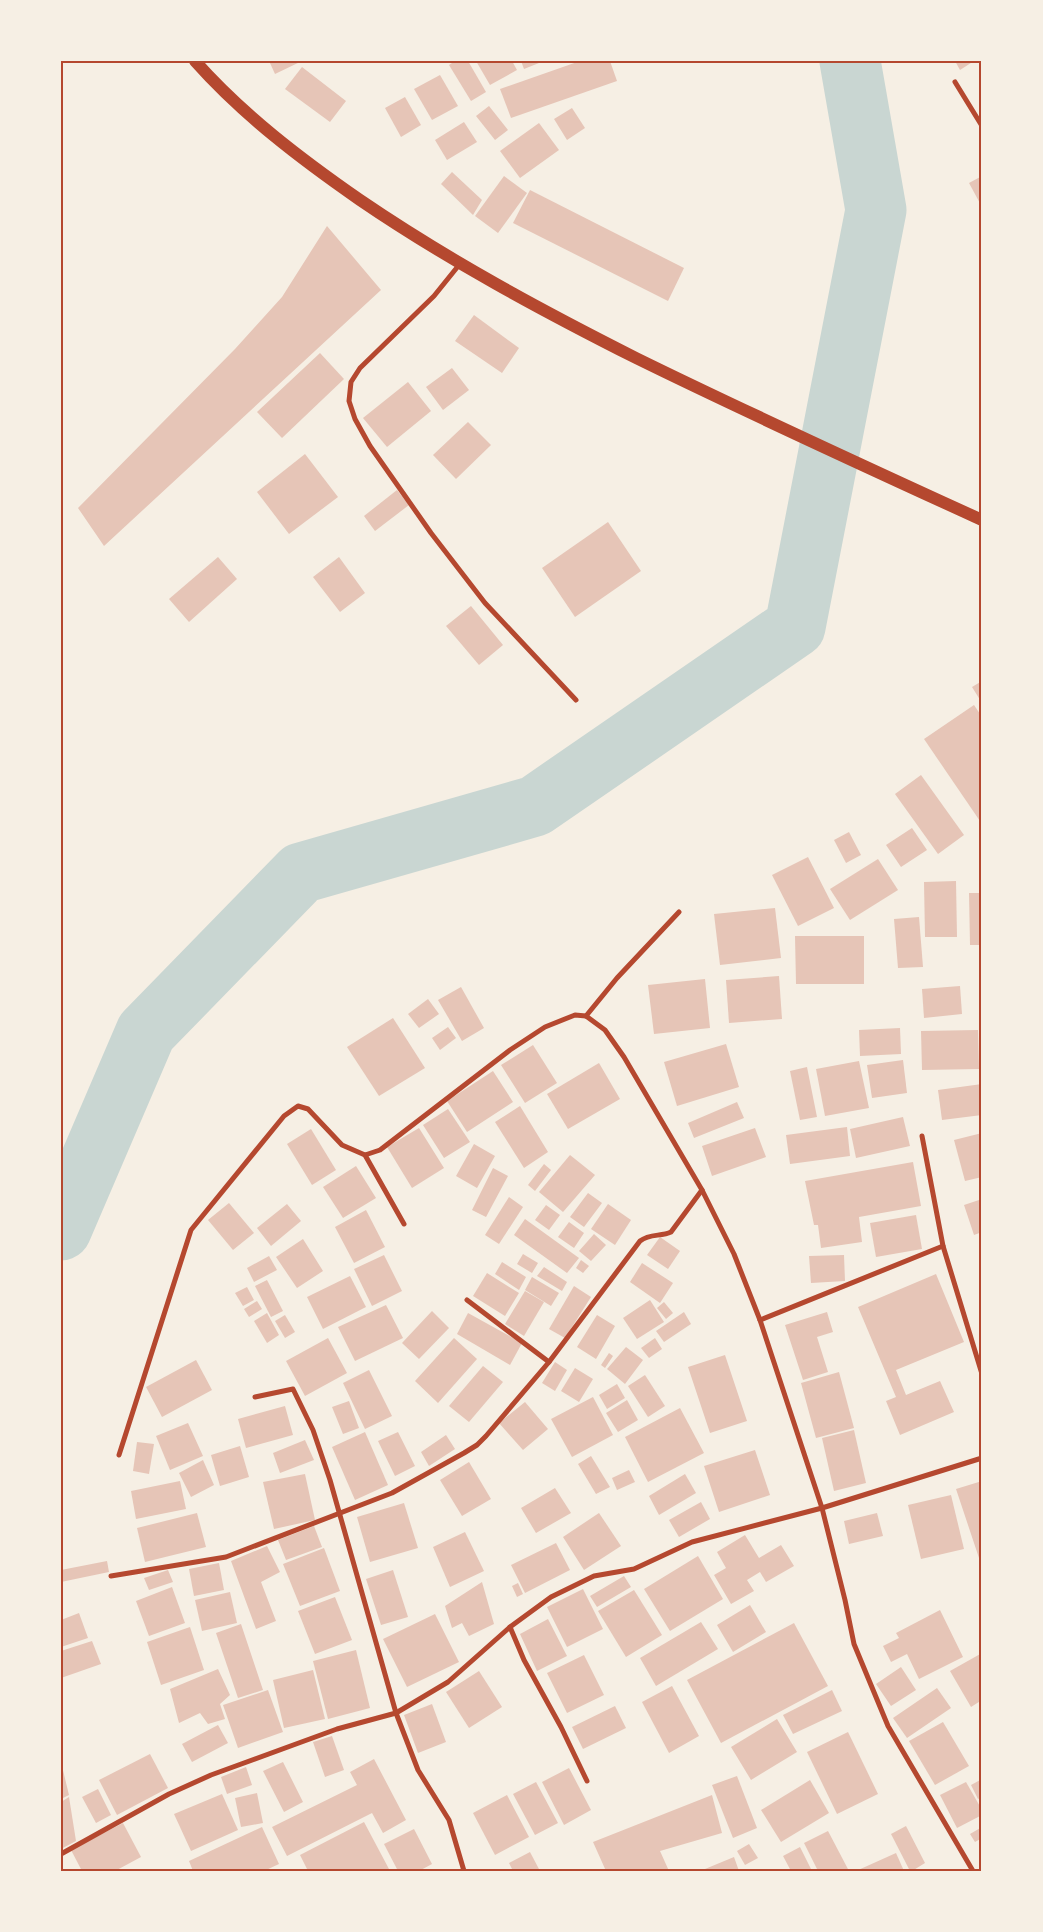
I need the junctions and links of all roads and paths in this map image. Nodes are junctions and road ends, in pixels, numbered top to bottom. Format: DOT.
graph roads {
  1 [pos="195,61"];
  2 [pos="956,82"];
  3 [pos="982,126"];
  4 [pos="460,265"];
  5 [pos="982,520"];
  6 [pos="576,700"];
  7 [pos="679,912"];
  8 [pos="586,1016"];
  9 [pos="922,1136"];
  10 [pos="365,1155"];
  11 [pos="702,1190"];
  12 [pos="404,1224"];
  13 [pos="943,1246"];
  14 [pos="467,1300"];
  15 [pos="760,1320"];
  16 [pos="549,1362"];
  17 [pos="982,1374"];
  18 [pos="255,1397"];
  19 [pos="119,1455"];
  20 [pos="982,1458"];
  21 [pos="822,1508"];
  22 [pos="341,1514"];
  23 [pos="111,1576"];
  24 [pos="510,1627"];
  25 [pos="396,1713"];
  26 [pos="587,1782"];
  27 [pos="61,1854"];
  28 [pos="464,1871"];
  29 [pos="974,1871"];
  1 -- 4 [label="main road"];
  2 -- 3 [label="street"];
  4 -- 5 [label="main road"];
  4 -- 6 [label="street"];
  7 -- 8 [label="street"];
  8 -- 10 [label="street"];
  8 -- 11 [label="street"];
  9 -- 13 [label="street"];
  10 -- 12 [label="street"];
  10 -- 19 [label="street"];
  11 -- 15 [label="street"];
  11 -- 16 [label="street"];
  13 -- 15 [label="street"];
  13 -- 17 [label="street"];
  14 -- 16 [label="street"];
  15 -- 21 [label="street"];
  16 -- 22 [label="street"];
  18 -- 22 [label="street"];
  20 -- 21 [label="street"];
  21 -- 24 [label="street"];
  21 -- 29 [label="street"];
  22 -- 23 [label="street"];
  22 -- 25 [label="street"];
  24 -- 25 [label="street"];
  24 -- 26 [label="street"];
  25 -- 27 [label="street"];
  25 -- 28 [label="street"];
}
